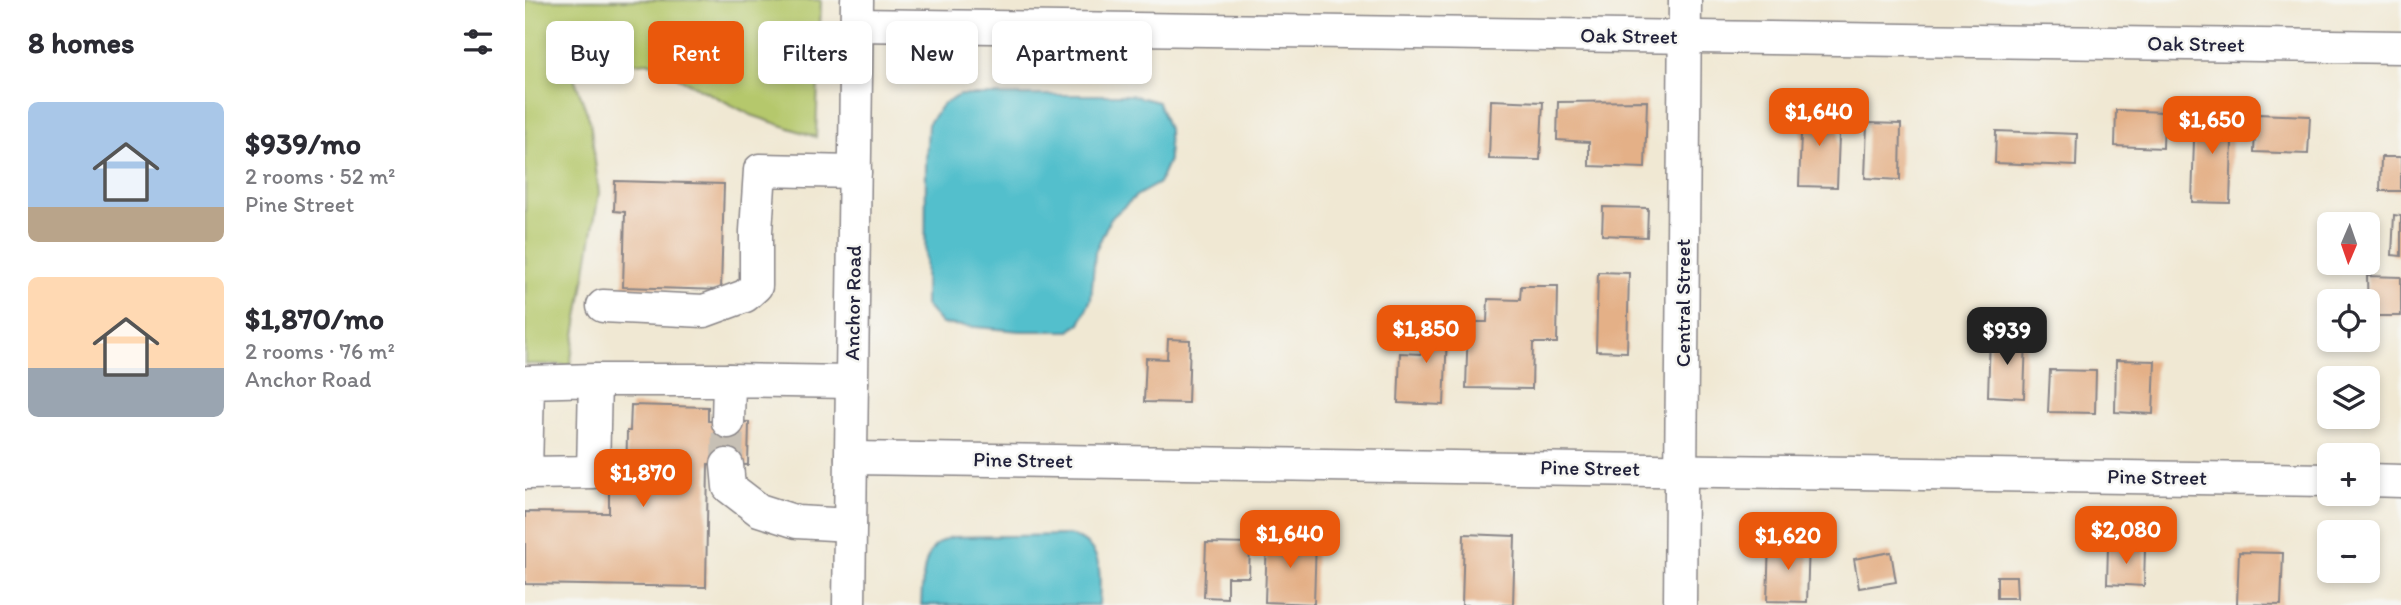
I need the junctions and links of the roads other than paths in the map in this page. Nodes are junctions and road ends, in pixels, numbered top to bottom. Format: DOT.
graph roads {
  1 [pos="1685,0"];
  2 [pos="857,12"];
  3 [pos="1685,36"];
  4 [pos="2401,47"];
  5 [pos="855,172"];
  6 [pos="603,306"];
  7 [pos="595,380"];
  8 [pos="729,380"];
  9 [pos="852,382"];
  10 [pos="728,422"];
  11 [pos="852,458"];
  12 [pos="727,465"];
  13 [pos="1682,469"];
  14 [pos="2317,480"];
  15 [pos="2380,480"];
  16 [pos="2401,481"];
  17 [pos="850,525"];
  18 [pos="849,605"];
  19 [pos="1680,605"];
  1 -- 3 [label="street, Central Street"];
  2 -- 3 [label="street, Oak Street"];
  2 -- 5 [label="street, Anchor Road"];
  3 -- 4 [label="street, Oak Street"];
  3 -- 13 [label="street, Central Street"];
  5 -- 6 [label="street"];
  5 -- 9 [label="street, Anchor Road"];
  7 -- 8 [label="street"];
  8 -- 9 [label="street"];
  8 -- 10 [label="street"];
  9 -- 11 [label="street, Anchor Road"];
  11 -- 13 [label="street, Pine Street"];
  11 -- 17 [label="street, Anchor Road"];
  12 -- 17 [label="street"];
  13 -- 14 [label="street, Pine Street"];
  13 -- 19 [label="street, Central Street"];
  15 -- 16 [label="street"];
  17 -- 18 [label="street, Anchor Road"];
}
